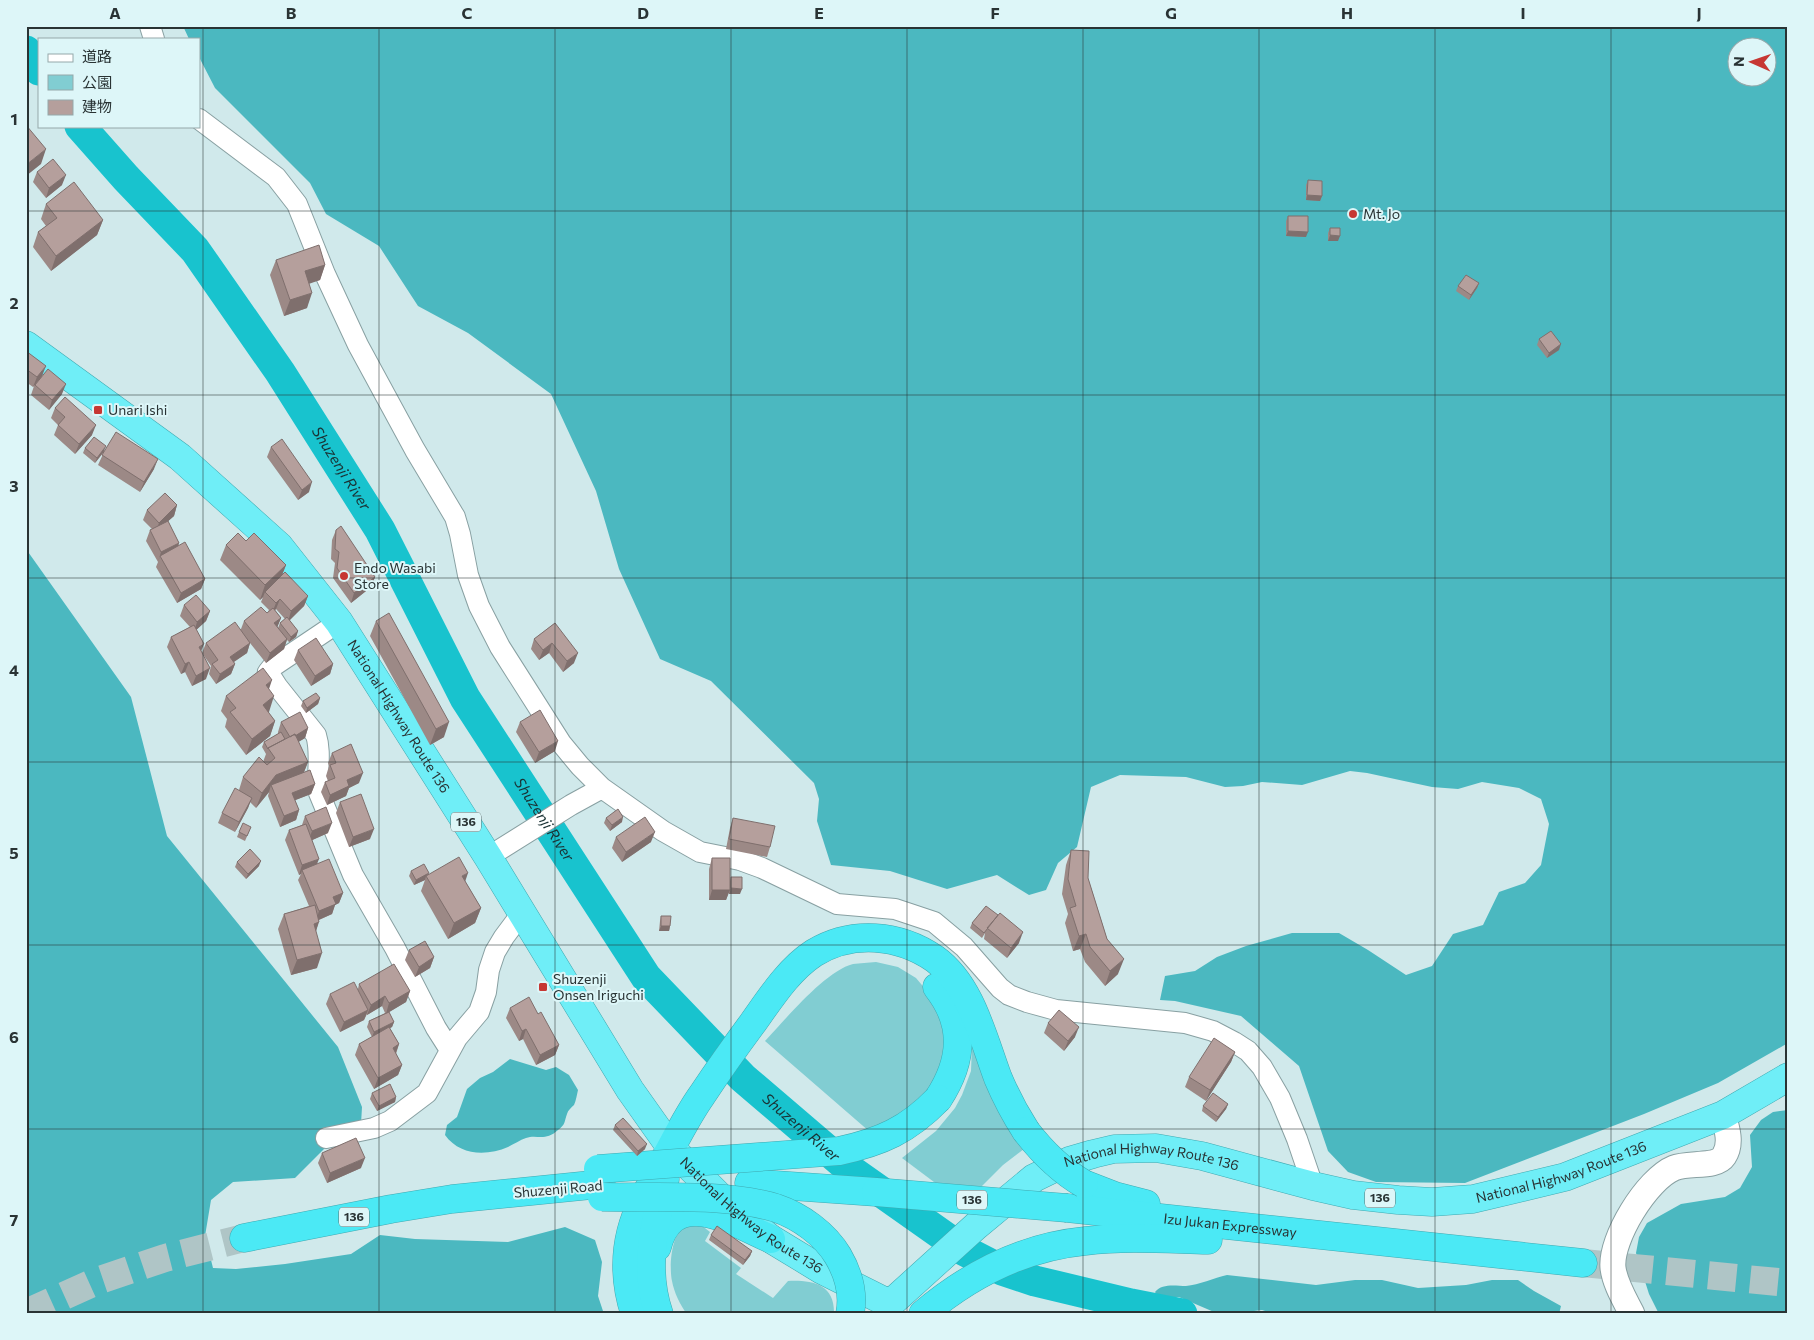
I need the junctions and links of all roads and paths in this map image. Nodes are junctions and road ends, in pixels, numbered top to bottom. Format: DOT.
graph roads {
  1 [pos="150,26"];
  2 [pos="154,38"];
  3 [pos="200,120"];
  4 [pos="26,345"];
  5 [pos="339,622"];
  6 [pos="602,788"];
  7 [pos="496,853"];
  8 [pos="522,913"];
  9 [pos="748,1038"];
  10 [pos="450,1050"];
  11 [pos="1788,1077"];
  12 [pos="1723,1115"];
  13 [pos="326,1138"];
  14 [pos="671,1148"];
  15 [pos="600,1183"];
  16 [pos="1313,1186"];
  17 [pos="876,1192"];
  18 [pos="317,1225"];
  19 [pos="244,1238"];
  20 [pos="1347,1238"];
  21 [pos="771,1239"];
  22 [pos="1384,1243"];
  23 [pos="1583,1264"];
  24 [pos="650,1278"];
  25 [pos="635,1314"];
  26 [pos="659,1314"];
  27 [pos="850,1314"];
  28 [pos="923,1314"];
  29 [pos="1632,1314"];
  1 -- 2 [label="street"];
  3 -- 6 [label="street"];
  4 -- 5 [label="highway, National Highway Route 136 / 136"];
  5 -- 7 [label="highway, National Highway Route 136 / 136"];
  5 -- 10 [label="street"];
  6 -- 7 [label="street"];
  6 -- 16 [label="street"];
  7 -- 8 [label="highway, National Highway Route 136 / 136"];
  8 -- 10 [label="street"];
  8 -- 14 [label="highway, National Highway Route 136 / 136"];
  9 -- 14 [label="highway"];
  9 -- 15 [label="highway, bridge"];
  9 -- 20 [label="highway, bridge"];
  10 -- 13 [label="street"];
  11 -- 12 [label="highway, National Highway Route 136 / 136"];
  12 -- 16 [label="highway, National Highway Route 136 / 136"];
  12 -- 29 [label="street"];
  14 -- 21 [label="highway, National Highway Route 136 / 136"];
  14 -- 24 [label="highway"];
  14 -- 25 [label="highway"];
  15 -- 17 [label="highway, Shuzenji Road / 136"];
  15 -- 18 [label="highway, Shuzenji Road / 136"];
  15 -- 18 [label="highway"];
  15 -- 27 [label="highway, bridge"];
  16 -- 21 [label="highway, National Highway Route 136 / 136"];
  17 -- 20 [label="highway, Izu Jukan Expressway / 136, bridge"];
  18 -- 19 [label="highway, Shuzenji Road / 136"];
  20 -- 22 [label="highway, Izu Jukan Expressway / 136"];
  21 -- 24 [label="highway"];
  22 -- 23 [label="highway, Izu Jukan Expressway / 136"];
  22 -- 28 [label="highway"];
  24 -- 26 [label="highway"];
}
